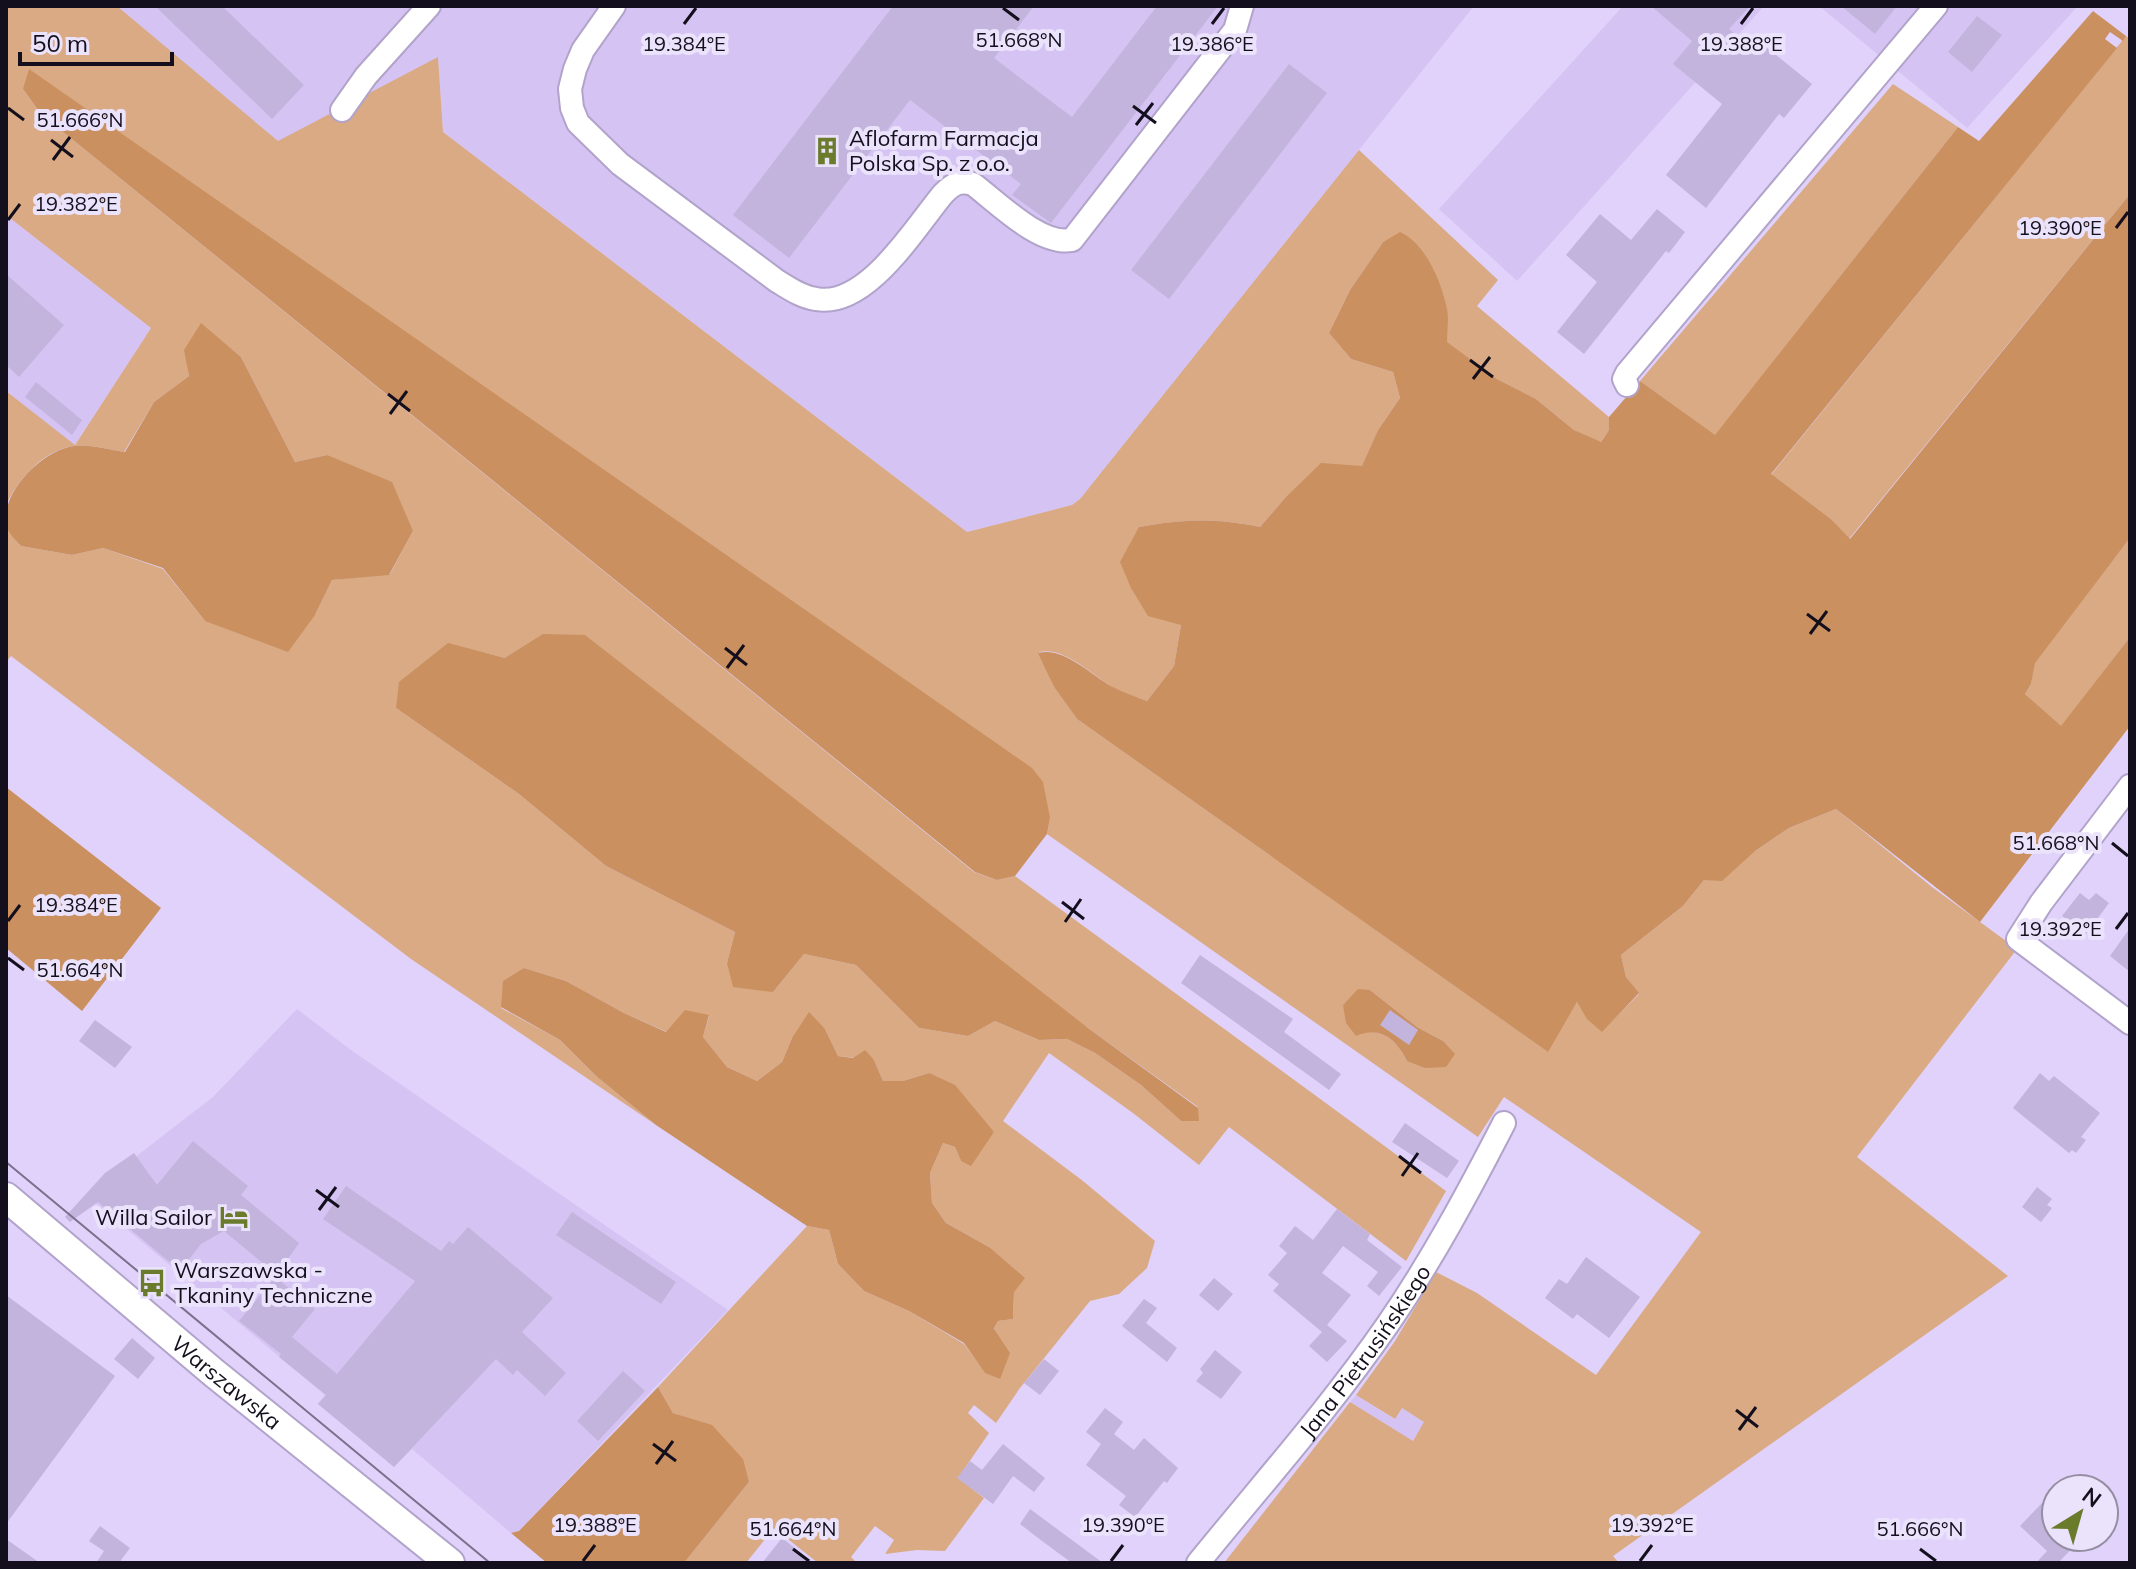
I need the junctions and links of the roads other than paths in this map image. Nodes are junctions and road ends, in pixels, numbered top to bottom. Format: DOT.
graph roads {
  1 [pos="429,6"];
  2 [pos="614,6"];
  3 [pos="1242,6"];
  4 [pos="1936,6"];
  5 [pos="342,110"];
  6 [pos="1627,385"];
  7 [pos="2130,786"];
  8 [pos="2130,1023"];
  9 [pos="1504,1123"];
  10 [pos="6,1197"];
  11 [pos="450,1563"];
  12 [pos="1198,1563"];
  1 -- 5 [label="street"];
  2 -- 3 [label="street"];
  4 -- 6 [label="street"];
  7 -- 8 [label="street"];
  9 -- 12 [label="street, Jana Pietrusińskiego"];
  10 -- 11 [label="main road, Warszawska"];
}
